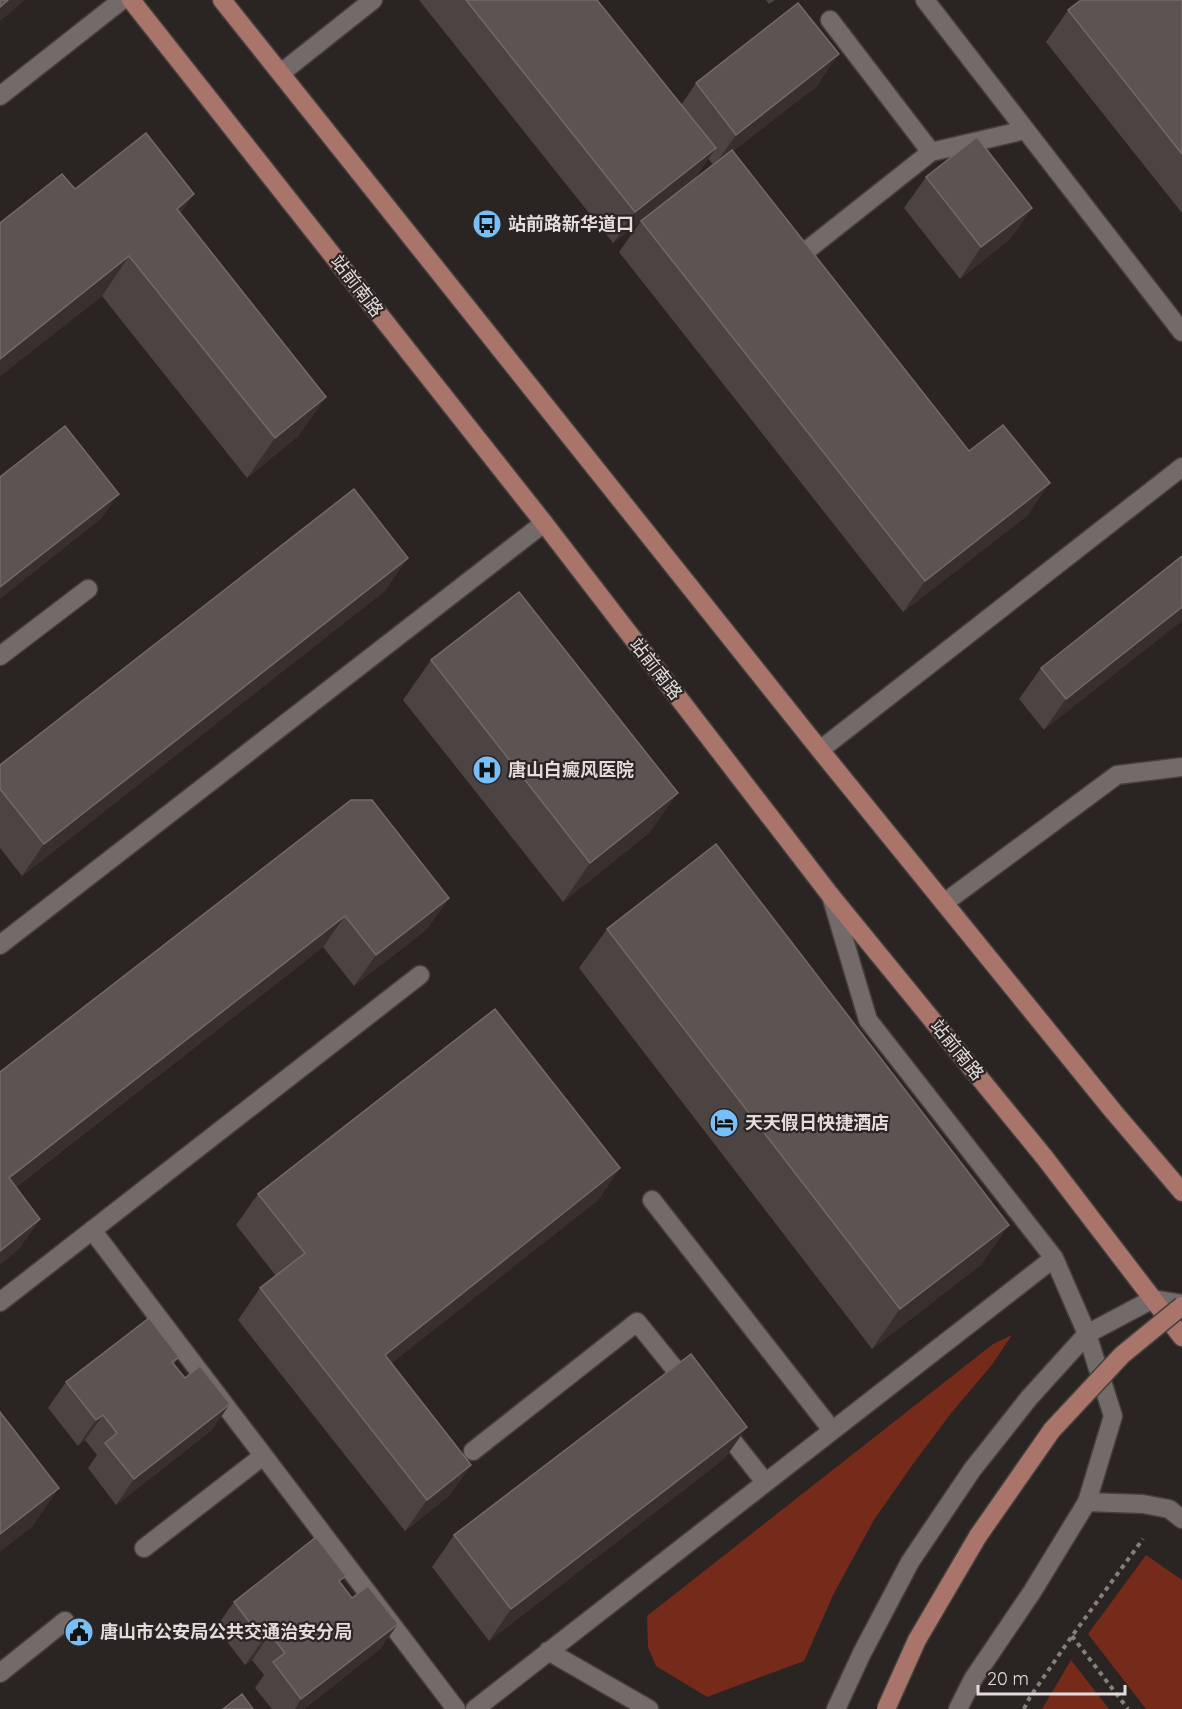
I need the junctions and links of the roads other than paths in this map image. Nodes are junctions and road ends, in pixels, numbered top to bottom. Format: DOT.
graph roads {
  1 [pos="122,0"];
  2 [pos="131,0"];
  3 [pos="222,0"];
  4 [pos="373,0"];
  5 [pos="925,0"];
  6 [pos="830,20"];
  7 [pos="281,73"];
  8 [pos="0,96"];
  9 [pos="1025,130"];
  10 [pos="931,152"];
  11 [pos="811,247"];
  12 [pos="1182,332"];
  13 [pos="1182,467"];
  14 [pos="544,523"];
  15 [pos="88,589"];
  16 [pos="0,656"];
  17 [pos="820,750"];
  18 [pos="1182,767"];
  19 [pos="831,896"];
  20 [pos="944,903"];
  21 [pos="0,945"];
  22 [pos="420,975"];
  23 [pos="1182,1192"];
  24 [pos="652,1200"];
  25 [pos="92,1230"];
  26 [pos="1054,1258"];
  27 [pos="1153,1299"];
  28 [pos="0,1302"];
  29 [pos="1182,1305"];
  30 [pos="1087,1334"];
  31 [pos="1182,1337"];
  32 [pos="694,1393"];
  33 [pos="708,1411"];
  34 [pos="832,1430"];
  35 [pos="473,1451"];
  36 [pos="263,1456"];
  37 [pos="765,1482"];
  38 [pos="1087,1502"];
  39 [pos="1182,1519"];
  40 [pos="144,1548"];
  41 [pos="65,1621"];
  42 [pos="548,1651"];
  43 [pos="0,1673"];
  44 [pos="456,1709"];
  45 [pos="475,1709"];
  46 [pos="650,1709"];
  47 [pos="836,1709"];
  48 [pos="886,1709"];
  49 [pos="958,1709"];
  1 -- 8 [label="street"];
  2 -- 14 [label="main road, 站前南路"];
  3 -- 7 [label="main road"];
  4 -- 7 [label="street"];
  5 -- 9 [label="street"];
  6 -- 10 [label="street"];
  7 -- 17 [label="main road"];
  9 -- 10 [label="street"];
  9 -- 12 [label="street"];
  10 -- 11 [label="street"];
  13 -- 17 [label="street"];
  14 -- 19 [label="main road, 站前南路"];
  14 -- 21 [label="street"];
  15 -- 16 [label="street"];
  17 -- 20 [label="main road"];
  18 -- 20 [label="street"];
  19 -- 26 [label="street"];
  19 -- 27 [label="main road, 站前南路"];
  20 -- 23 [label="main road"];
  22 -- 25 [label="street"];
  24 -- 34 [label="street"];
  25 -- 28 [label="street"];
  25 -- 36 [label="street"];
  26 -- 30 [label="street"];
  26 -- 34 [label="street"];
  27 -- 29 [label="street"];
  27 -- 30 [label="street"];
  27 -- 31 [label="main road, 站前南路"];
  29 -- 48 [label="main road, bridge"];
  30 -- 38 [label="street"];
  30 -- 47 [label="street"];
  32 -- 35 [label="street"];
  33 -- 37 [label="street"];
  34 -- 37 [label="street"];
  36 -- 40 [label="street"];
  36 -- 44 [label="street"];
  37 -- 42 [label="street"];
  38 -- 39 [label="street"];
  38 -- 49 [label="street"];
  41 -- 43 [label="street"];
  42 -- 45 [label="street"];
  42 -- 46 [label="street"];
}
